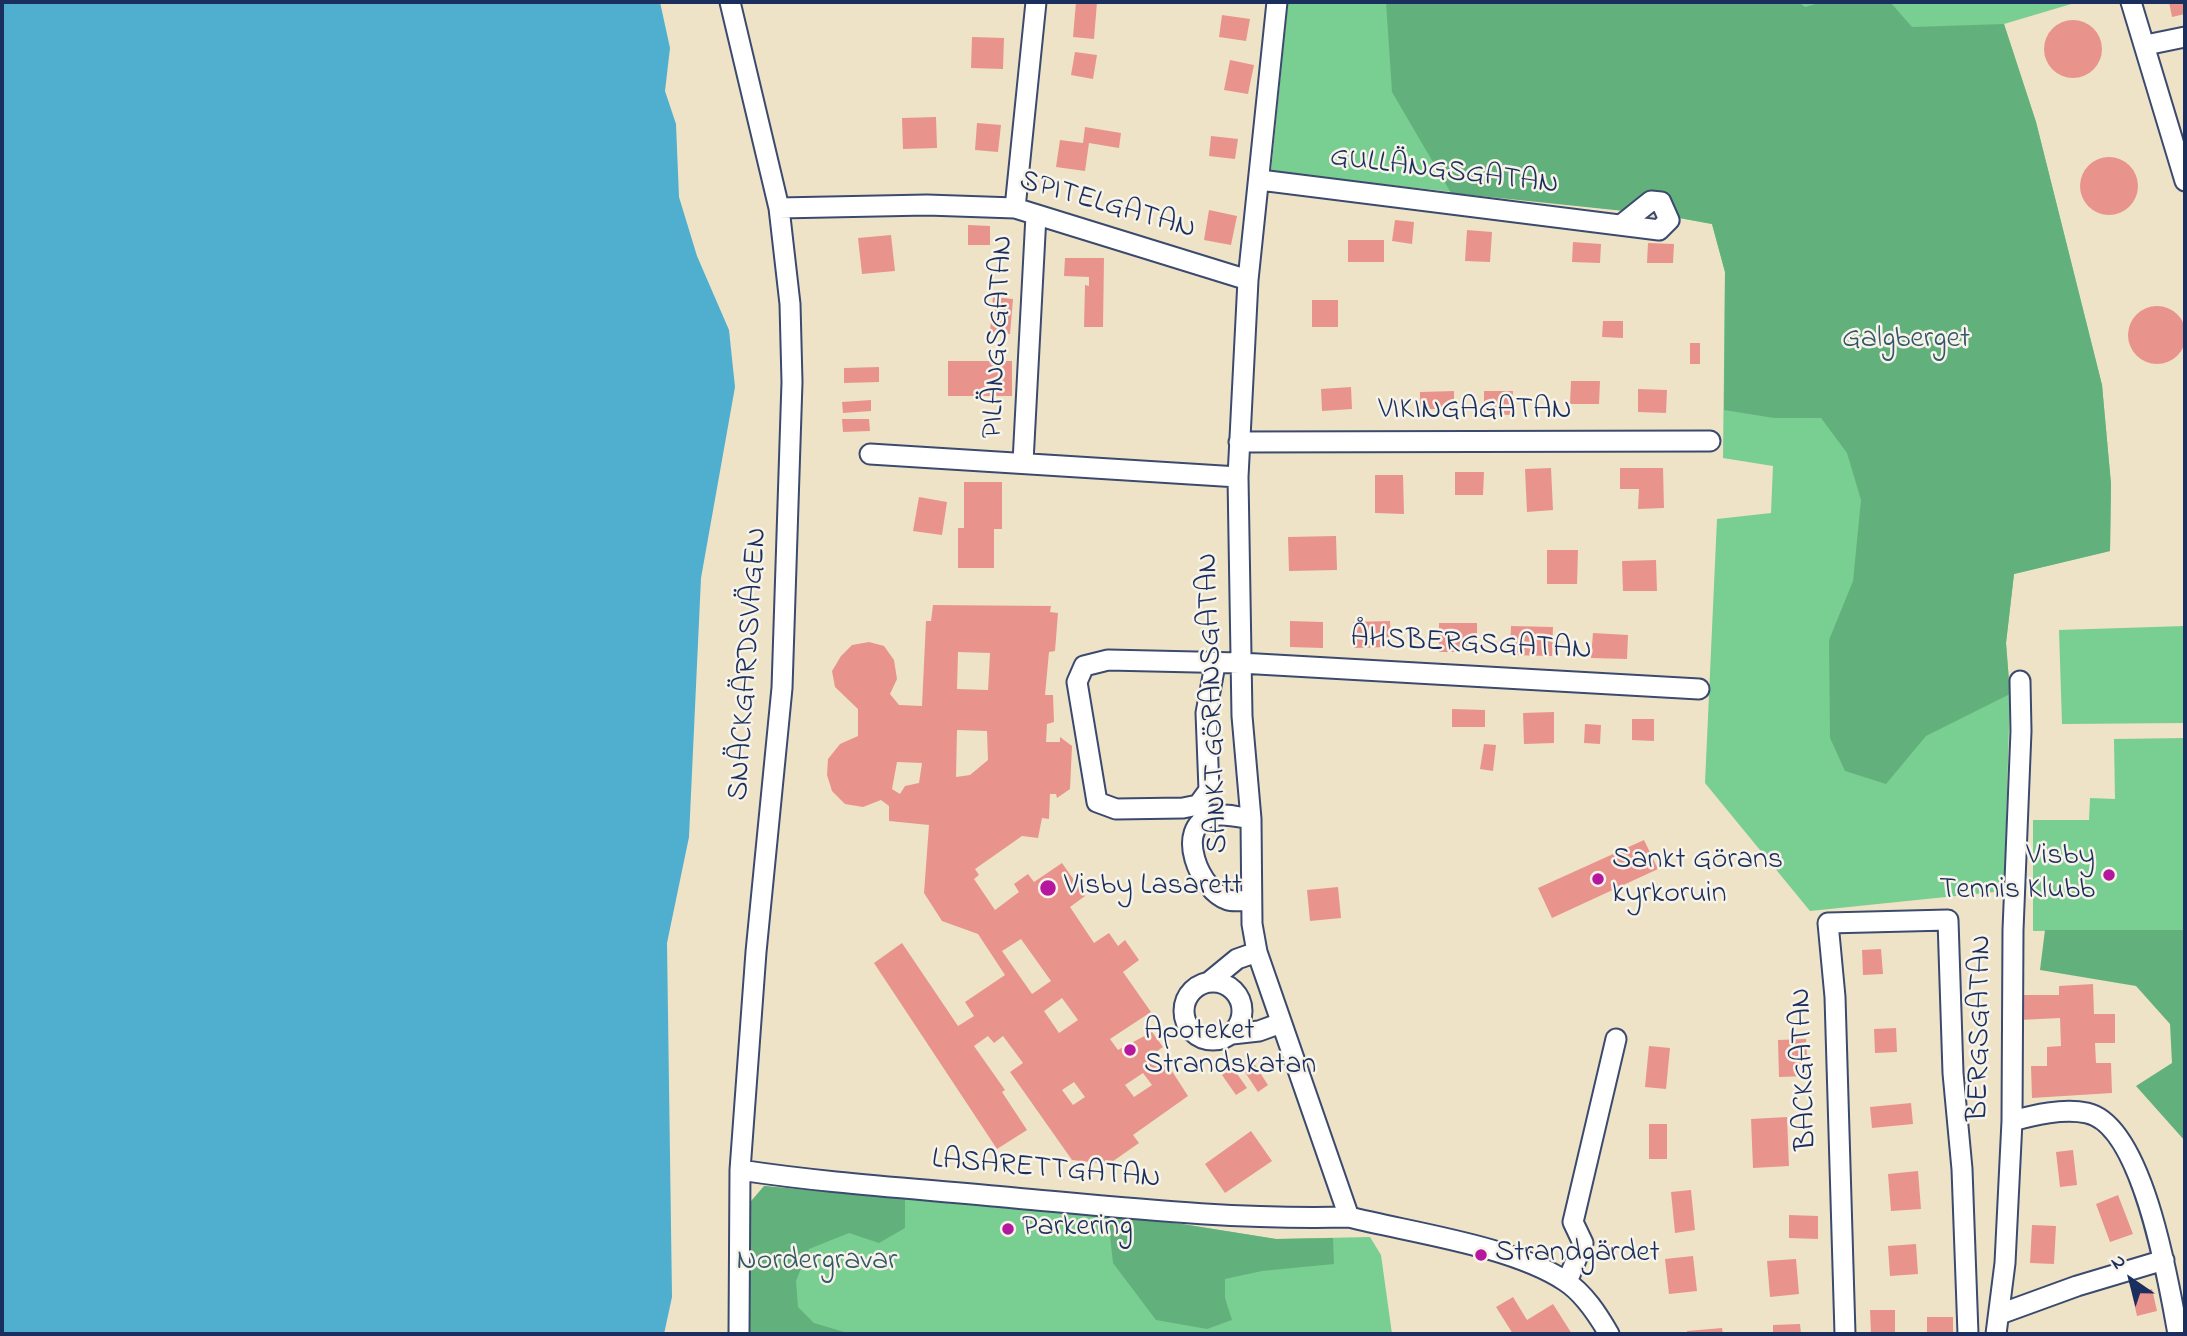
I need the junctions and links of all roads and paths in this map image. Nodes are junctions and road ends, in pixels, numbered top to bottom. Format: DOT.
graph roads {
  1 [pos="730,2"];
  2 [pos="1036,2"];
  3 [pos="1278,2"];
  4 [pos="2131,2"];
  5 [pos="2185,37"];
  6 [pos="2146,46"];
  7 [pos="1260,180"];
  8 [pos="2185,181"];
  9 [pos="779,208"];
  10 [pos="1015,208"];
  11 [pos="1036,215"];
  12 [pos="1621,225"];
  13 [pos="1248,280"];
  14 [pos="1710,441"];
  15 [pos="1239,442"];
  16 [pos="870,454"];
  17 [pos="1023,462"];
  18 [pos="1238,477"];
  19 [pos="1240,663"];
  20 [pos="1215,664"];
  21 [pos="2020,681"];
  22 [pos="1699,689"];
  23 [pos="1251,819"];
  24 [pos="1251,900"];
  25 [pos="1948,920"];
  26 [pos="1257,952"];
  27 [pos="1209,982"];
  28 [pos="1281,1023"];
  29 [pos="1231,1034"];
  30 [pos="1616,1039"];
  31 [pos="2012,1121"];
  32 [pos="740,1170"];
  33 [pos="1349,1217"];
  34 [pos="2164,1260"];
  35 [pos="1567,1282"];
  36 [pos="2000,1314"];
  37 [pos="739,1334"];
  38 [pos="1609,1334"];
  39 [pos="1845,1334"];
  40 [pos="1968,1334"];
  41 [pos="1996,1334"];
  42 [pos="2178,1334"];
  1 -- 9 [label="street, SNÄCKGÄRDSVÄGEN"];
  2 -- 10 [label="street, PILÄNGSGATAN"];
  3 -- 7 [label="street, SANKT GÖRANSGATAN"];
  4 -- 6 [label="street"];
  5 -- 6 [label="street"];
  6 -- 8 [label="street"];
  7 -- 12 [label="street, GULLÄNGSGATAN"];
  7 -- 13 [label="street, SANKT GÖRANSGATAN"];
  9 -- 10 [label="street, SPITELGATAN"];
  9 -- 32 [label="street, SNÄCKGÄRDSVÄGEN"];
  10 -- 11 [label="street, SPITELGATAN"];
  11 -- 13 [label="street, SPITELGATAN"];
  11 -- 17 [label="street, PILÄNGSGATAN"];
  13 -- 15 [label="street, SANKT GÖRANSGATAN"];
  14 -- 15 [label="street, VIKINGAGATAN"];
  15 -- 18 [label="street, SANKT GÖRANSGATAN"];
  16 -- 17 [label="street"];
  17 -- 18 [label="street"];
  18 -- 19 [label="street, SANKT GÖRANSGATAN"];
  19 -- 20 [label="street, ÅHSBERGSGATAN"];
  19 -- 22 [label="street, ÅHSBERGSGATAN"];
  19 -- 23 [label="street, SANKT GÖRANSGATAN"];
  20 -- 20 [label="street, ÅHSBERGSGATAN"];
  21 -- 31 [label="street, BERGSGATAN"];
  23 -- 24 [label="street, SANKT GÖRANSGATAN"];
  23 -- 24 [label="street"];
  24 -- 26 [label="street, SANKT GÖRANSGATAN"];
  25 -- 39 [label="street, BACKGATAN"];
  25 -- 40 [label="street, BERGSGATAN"];
  26 -- 27 [label="street"];
  26 -- 28 [label="street, SANKT GÖRANSGATAN"];
  27 -- 29 [label="street"];
  27 -- 29 [label="street"];
  28 -- 29 [label="street"];
  28 -- 33 [label="street, SANKT GÖRANSGATAN"];
  30 -- 35 [label="street"];
  31 -- 34 [label="street"];
  31 -- 36 [label="street, BERGSGATAN"];
  32 -- 33 [label="street, LASARETTGATAN"];
  32 -- 37 [label="street, SNÄCKGÄRDSVÄGEN"];
  33 -- 35 [label="street"];
  34 -- 36 [label="street"];
  34 -- 42 [label="street"];
  35 -- 38 [label="street"];
  36 -- 41 [label="street, BERGSGATAN"];
}
